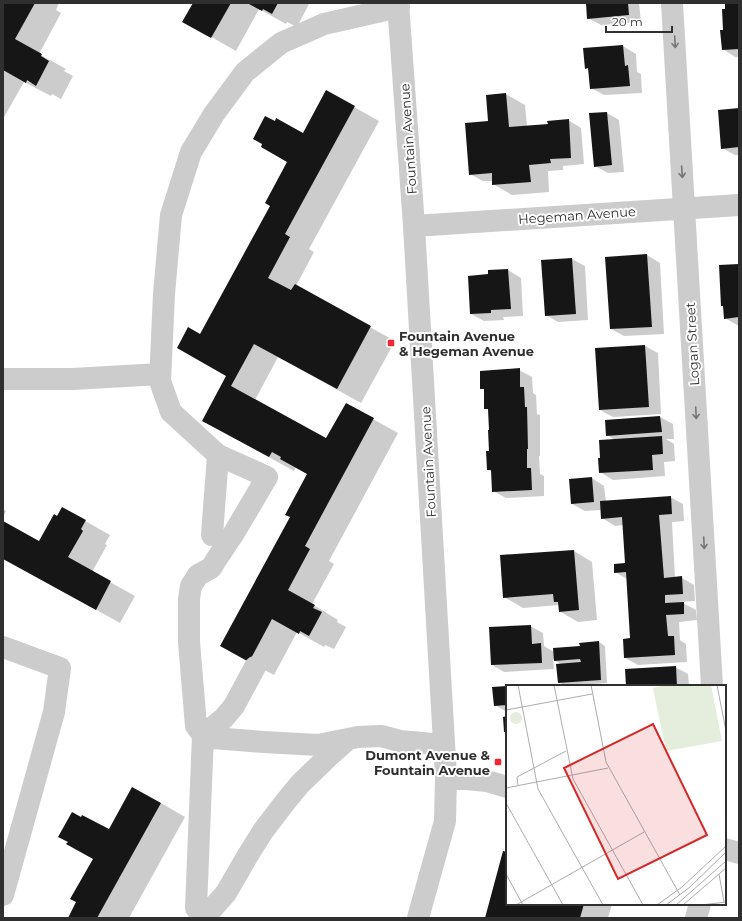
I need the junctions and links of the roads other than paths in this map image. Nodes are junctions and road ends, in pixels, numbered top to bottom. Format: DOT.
graph roads {
  1 [pos="672,3"];
  2 [pos="398,5"];
  3 [pos="739,205"];
  4 [pos="685,208"];
  5 [pos="414,226"];
  6 [pos="160,374"];
  7 [pos="3,379"];
  8 [pos="218,455"];
  9 [pos="212,535"];
  10 [pos="3,647"];
  11 [pos="255,667"];
  12 [pos="712,685"];
  13 [pos="203,735"];
  14 [pos="347,740"];
  15 [pos="444,746"];
  16 [pos="446,777"];
  17 [pos="506,787"];
  18 [pos="726,849"];
  19 [pos="739,853"];
  20 [pos="3,895"];
  21 [pos="700,905"];
  22 [pos="204,918"];
  23 [pos="418,918"];
  24 [pos="696,918"];
  1 -- 4 [label="street, Logan Street, one-way"];
  2 -- 5 [label="street, Fountain Avenue"];
  2 -- 6 [label="street"];
  3 -- 4 [label="street, Hegeman Avenue"];
  4 -- 5 [label="street, Hegeman Avenue"];
  4 -- 12 [label="street, Logan Street, one-way"];
  5 -- 15 [label="street, Fountain Avenue"];
  6 -- 7 [label="street"];
  6 -- 8 [label="street"];
  8 -- 9 [label="street"];
  8 -- 13 [label="street"];
  10 -- 20 [label="street"];
  11 -- 13 [label="street"];
  13 -- 14 [label="street"];
  13 -- 22 [label="street"];
  14 -- 15 [label="street"];
  14 -- 22 [label="street"];
  15 -- 16 [label="street, Fountain Avenue"];
  16 -- 17 [label="street"];
  16 -- 23 [label="street, Fountain Avenue"];
  18 -- 19 [label="street"];
  21 -- 24 [label="street"];
}
